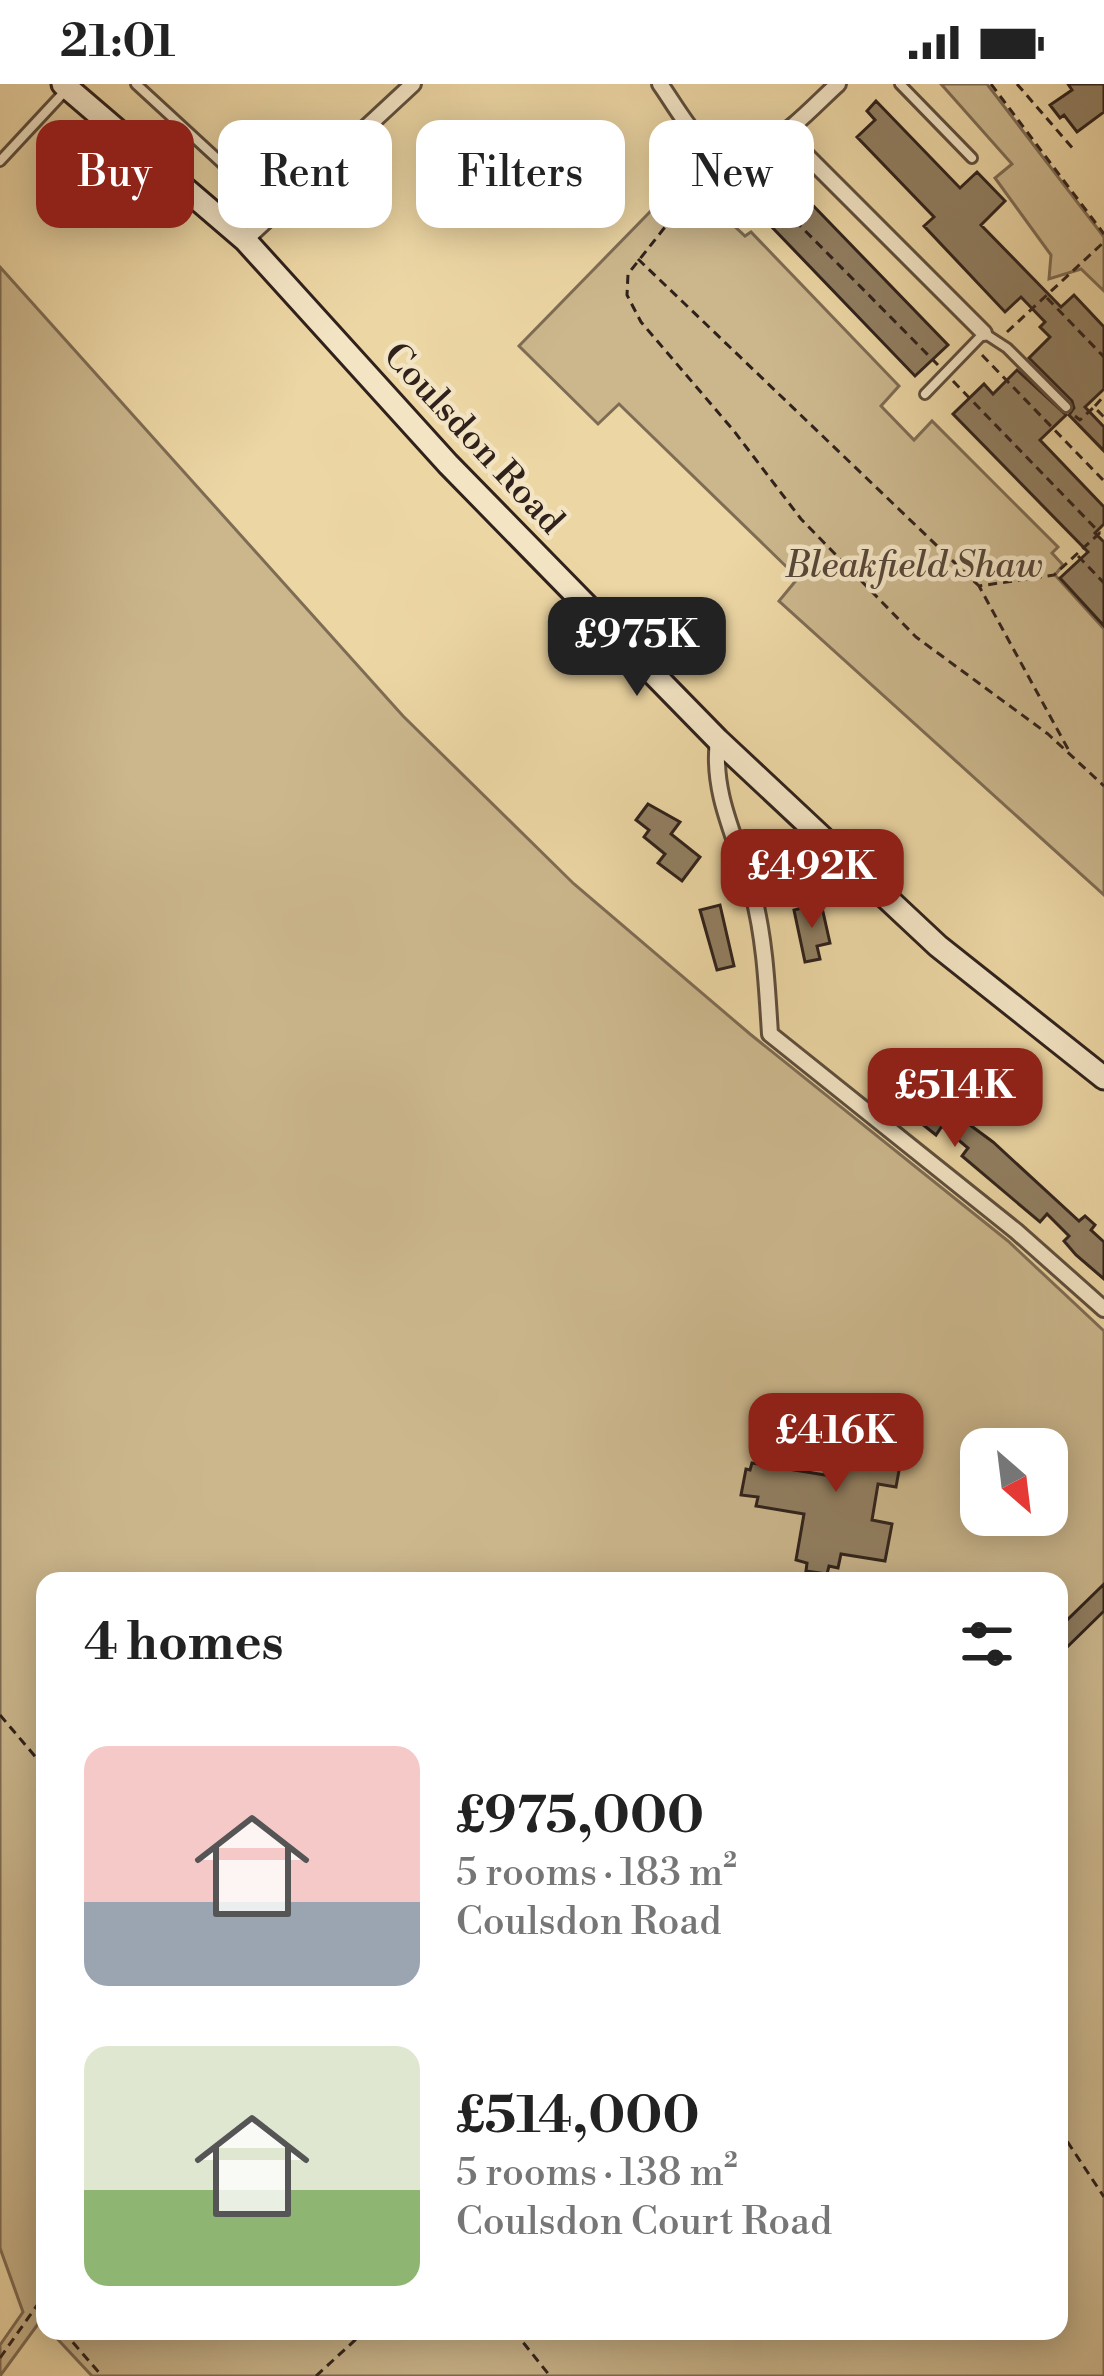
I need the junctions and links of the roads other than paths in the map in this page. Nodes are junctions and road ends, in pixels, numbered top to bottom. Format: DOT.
graph roads {
  1 [pos="136,84"];
  2 [pos="413,84"];
  3 [pos="660,84"];
  4 [pos="838,84"];
  5 [pos="900,84"];
  6 [pos="65,86"];
  7 [pos="374,120"];
  8 [pos="686,120"];
  9 [pos="798,120"];
  10 [pos="972,158"];
  11 [pos="218,160"];
  12 [pos="0,161"];
  13 [pos="814,163"];
  14 [pos="258,228"];
  15 [pos="245,240"];
  16 [pos="991,338"];
  17 [pos="925,394"];
  18 [pos="1066,406"];
  19 [pos="718,740"];
  20 [pos="1104,1078"];
  21 [pos="1104,1309"];
  1 -- 11 [label="lane"];
  2 -- 7 [label="street"];
  3 -- 8 [label="street"];
  4 -- 9 [label="street"];
  5 -- 10 [label="lane"];
  6 -- 12 [label="lane"];
  6 -- 15 [label="main road, Coulsdon Road"];
  13 -- 16 [label="street"];
  14 -- 15 [label="street"];
  15 -- 19 [label="main road, Coulsdon Road"];
  16 -- 17 [label="lane"];
  16 -- 18 [label="lane"];
  19 -- 20 [label="main road, Coulsdon Road"];
  19 -- 21 [label="street"];
}
